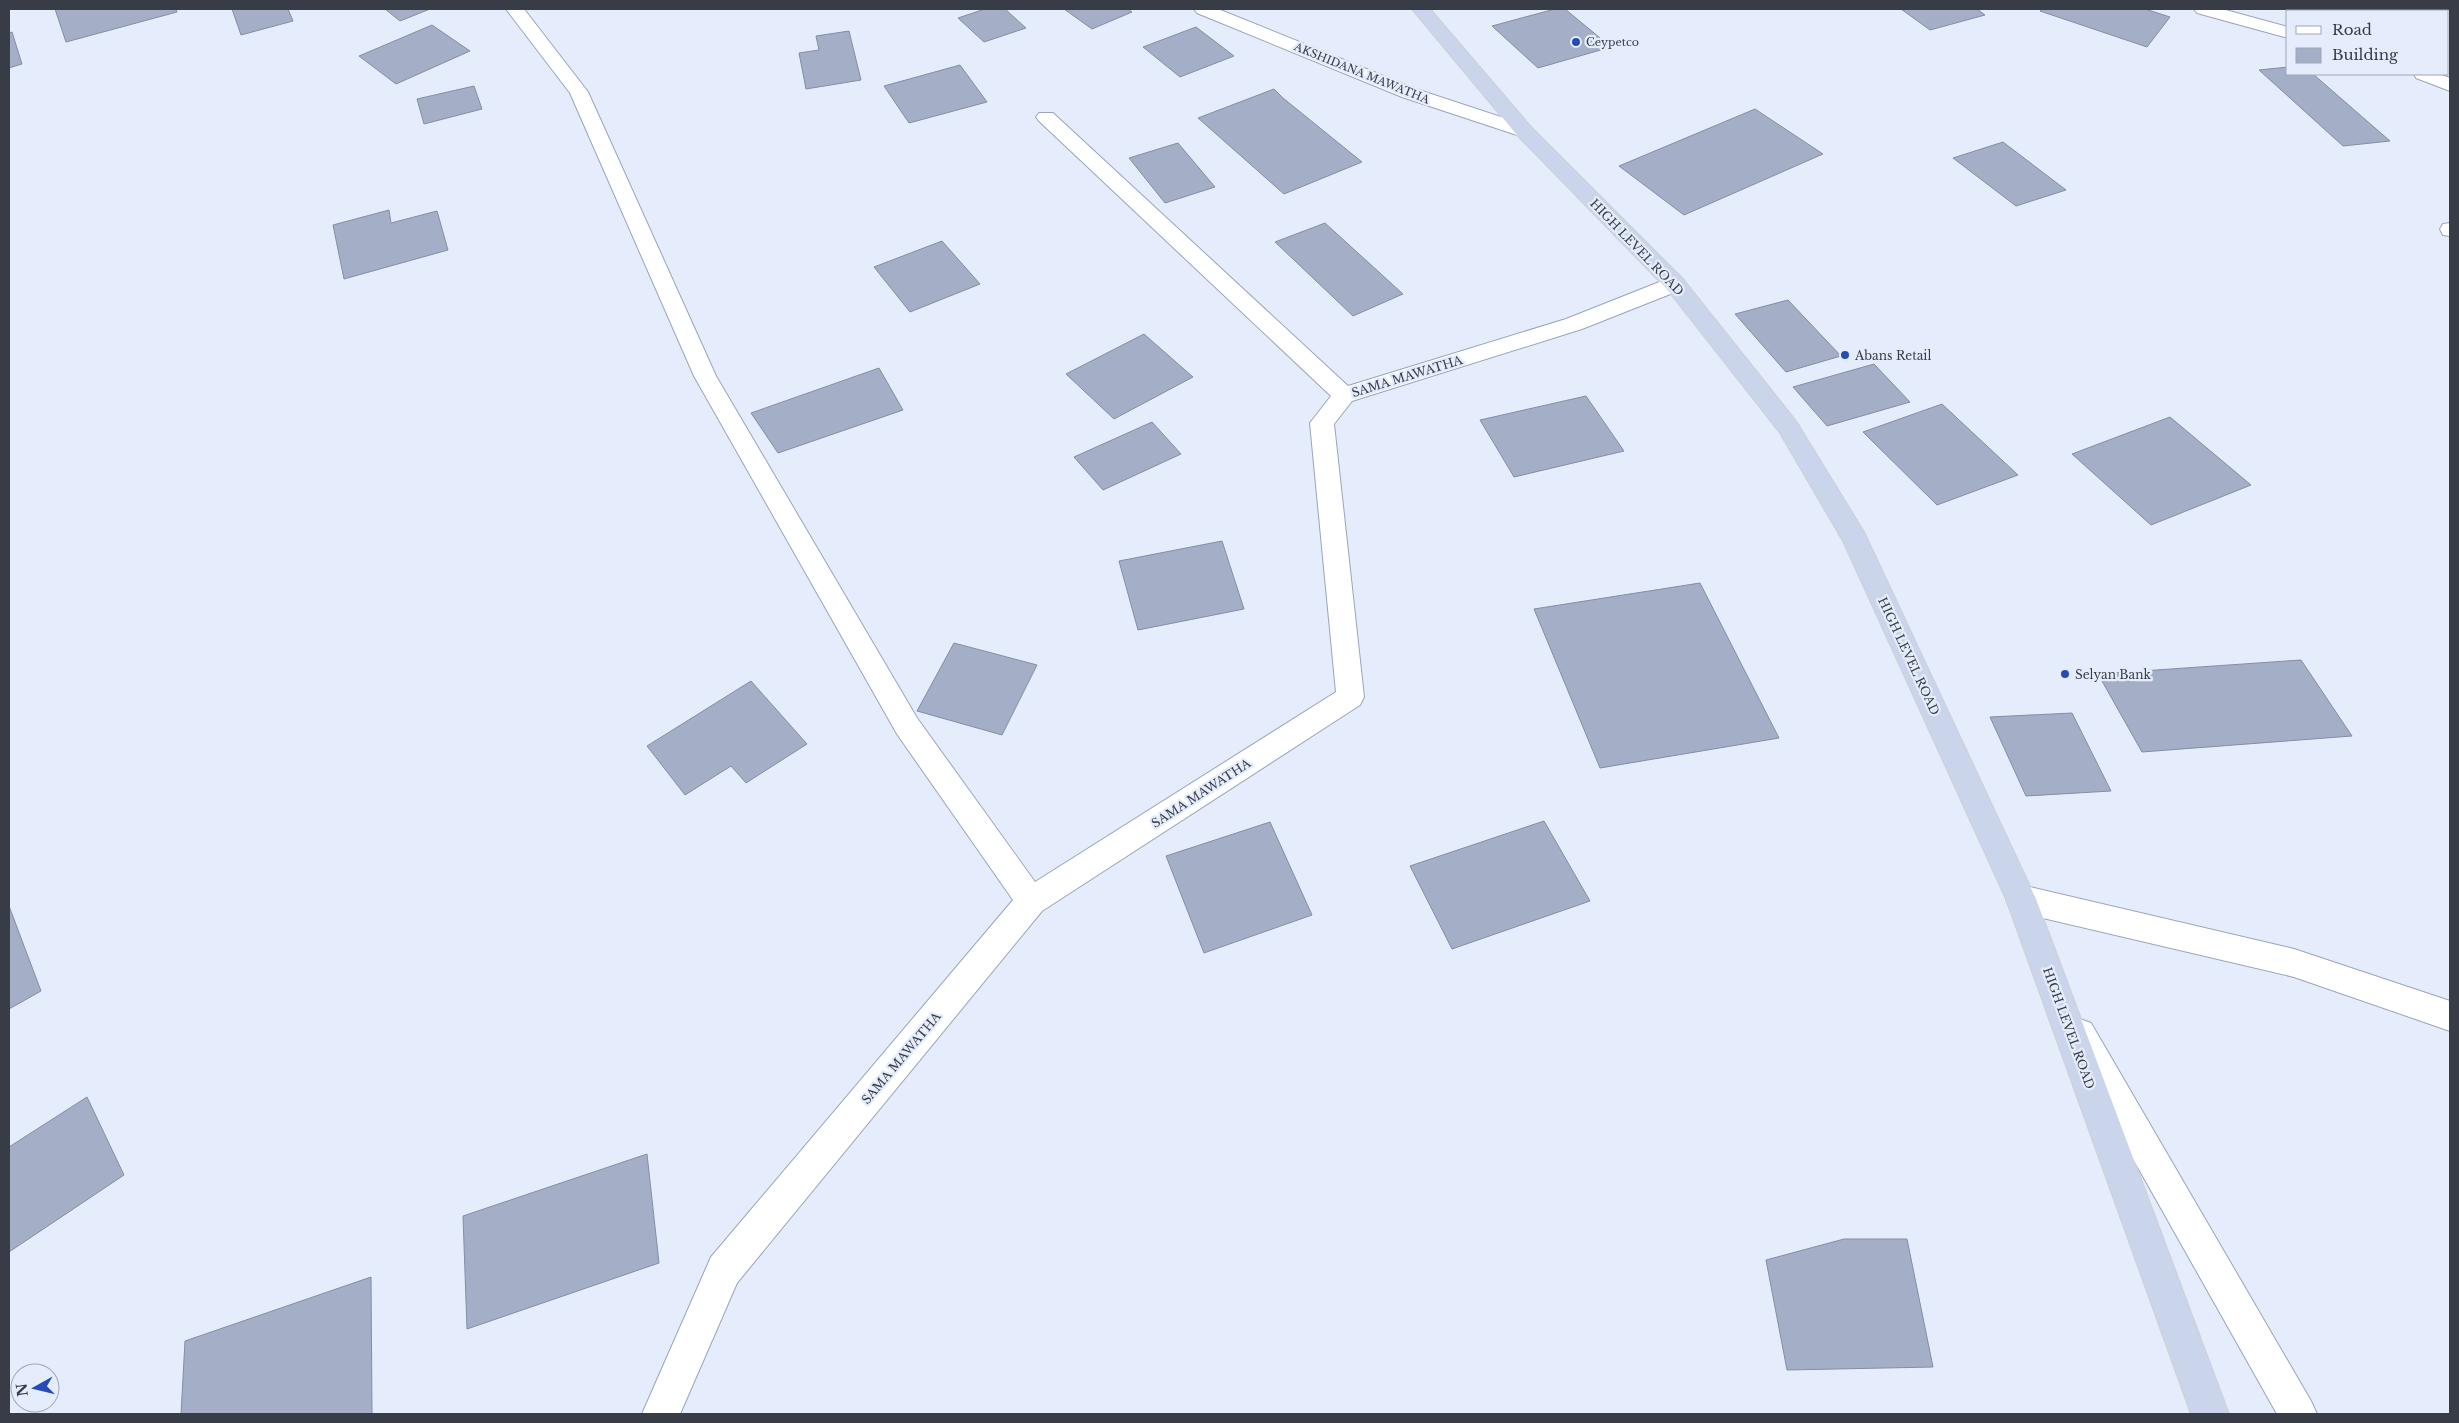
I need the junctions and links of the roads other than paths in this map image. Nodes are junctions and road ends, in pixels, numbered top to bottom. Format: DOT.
graph roads {
  1 [pos="515,9"];
  2 [pos="1203,9"];
  3 [pos="1421,9"];
  4 [pos="2203,9"];
  5 [pos="2286,32"];
  6 [pos="2425,75"];
  7 [pos="2450,86"];
  8 [pos="1046,116"];
  9 [pos="1524,131"];
  10 [pos="1675,284"];
  11 [pos="1344,395"];
  12 [pos="2021,899"];
  13 [pos="1031,901"];
  14 [pos="2058,995"];
  15 [pos="2450,1016"];
  16 [pos="661,1414"];
  17 [pos="2210,1414"];
  18 [pos="2298,1414"];
  1 -- 13 [label="street"];
  2 -- 9 [label="street, AKSHIDANA MAWATHA"];
  3 -- 9 [label="highway, HIGH LEVEL ROAD"];
  4 -- 5 [label="street"];
  6 -- 7 [label="street"];
  8 -- 11 [label="street"];
  9 -- 10 [label="highway, HIGH LEVEL ROAD"];
  10 -- 11 [label="street, SAMA MAWATHA"];
  10 -- 12 [label="highway, HIGH LEVEL ROAD"];
  11 -- 13 [label="street, SAMA MAWATHA"];
  12 -- 14 [label="highway, HIGH LEVEL ROAD"];
  12 -- 15 [label="street"];
  13 -- 16 [label="street, SAMA MAWATHA"];
  14 -- 17 [label="highway, HIGH LEVEL ROAD"];
  14 -- 18 [label="street"];
}
